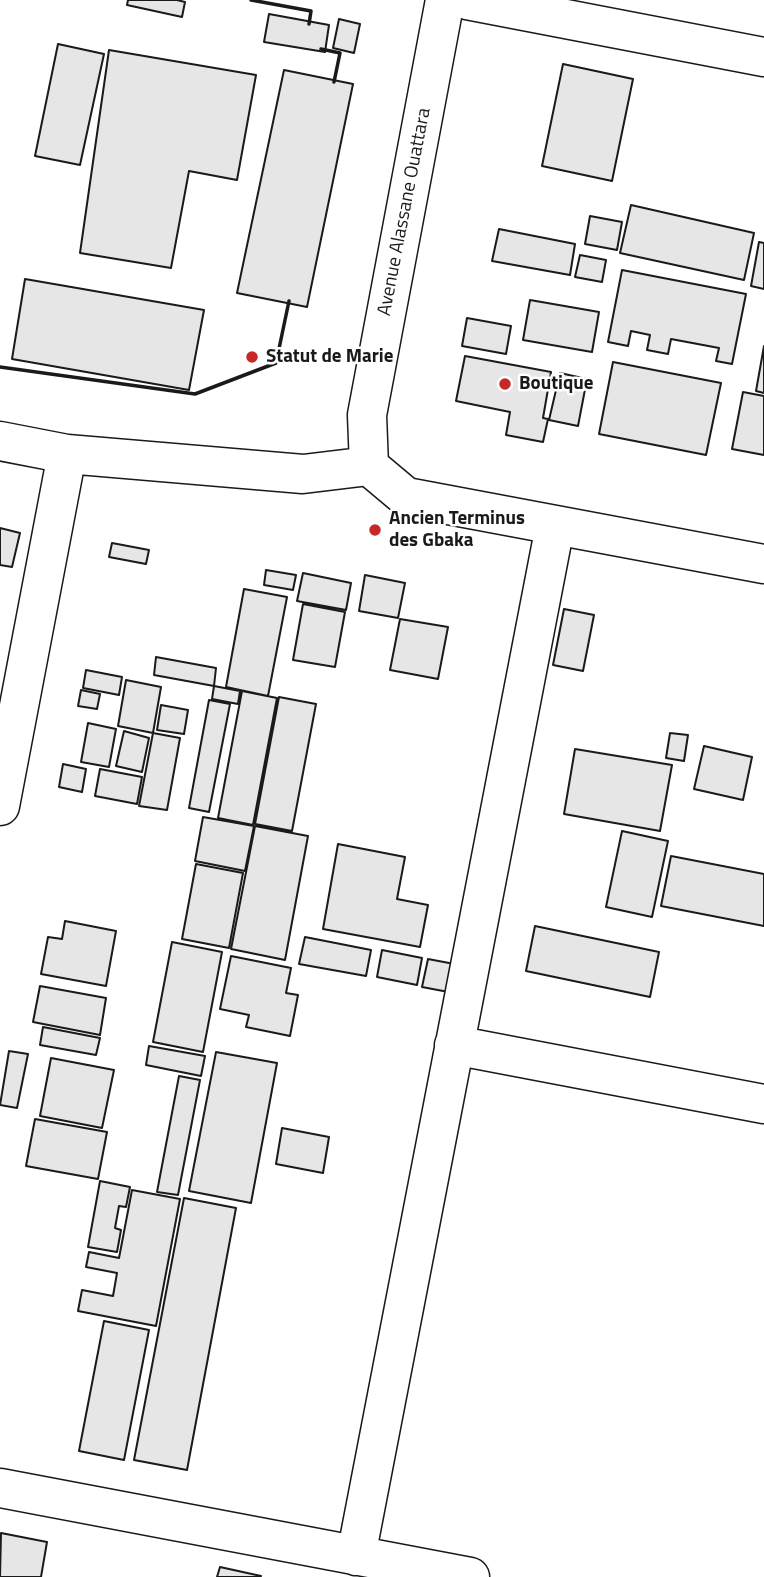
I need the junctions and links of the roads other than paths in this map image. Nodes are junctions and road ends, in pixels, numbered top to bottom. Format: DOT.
graph roads {
  1 [pos="445,0"];
  2 [pos="467,0"];
  3 [pos="764,57"];
  4 [pos="0,441"];
  5 [pos="67,454"];
  6 [pos="369,466"];
  7 [pos="555,526"];
  8 [pos="764,564"];
  9 [pos="0,806"];
  10 [pos="454,1045"];
  11 [pos="764,1104"];
  12 [pos="0,1488"];
  13 [pos="356,1556"];
  14 [pos="470,1577"];
  1 -- 6 [label="street, Avenue Alassane Ouattara"];
  2 -- 3 [label="street"];
  4 -- 5 [label="street"];
  5 -- 6 [label="street"];
  5 -- 9 [label="street"];
  6 -- 7 [label="street"];
  7 -- 8 [label="street"];
  7 -- 10 [label="street"];
  10 -- 11 [label="street"];
  10 -- 13 [label="street"];
  12 -- 13 [label="street"];
  13 -- 14 [label="street"];
}
